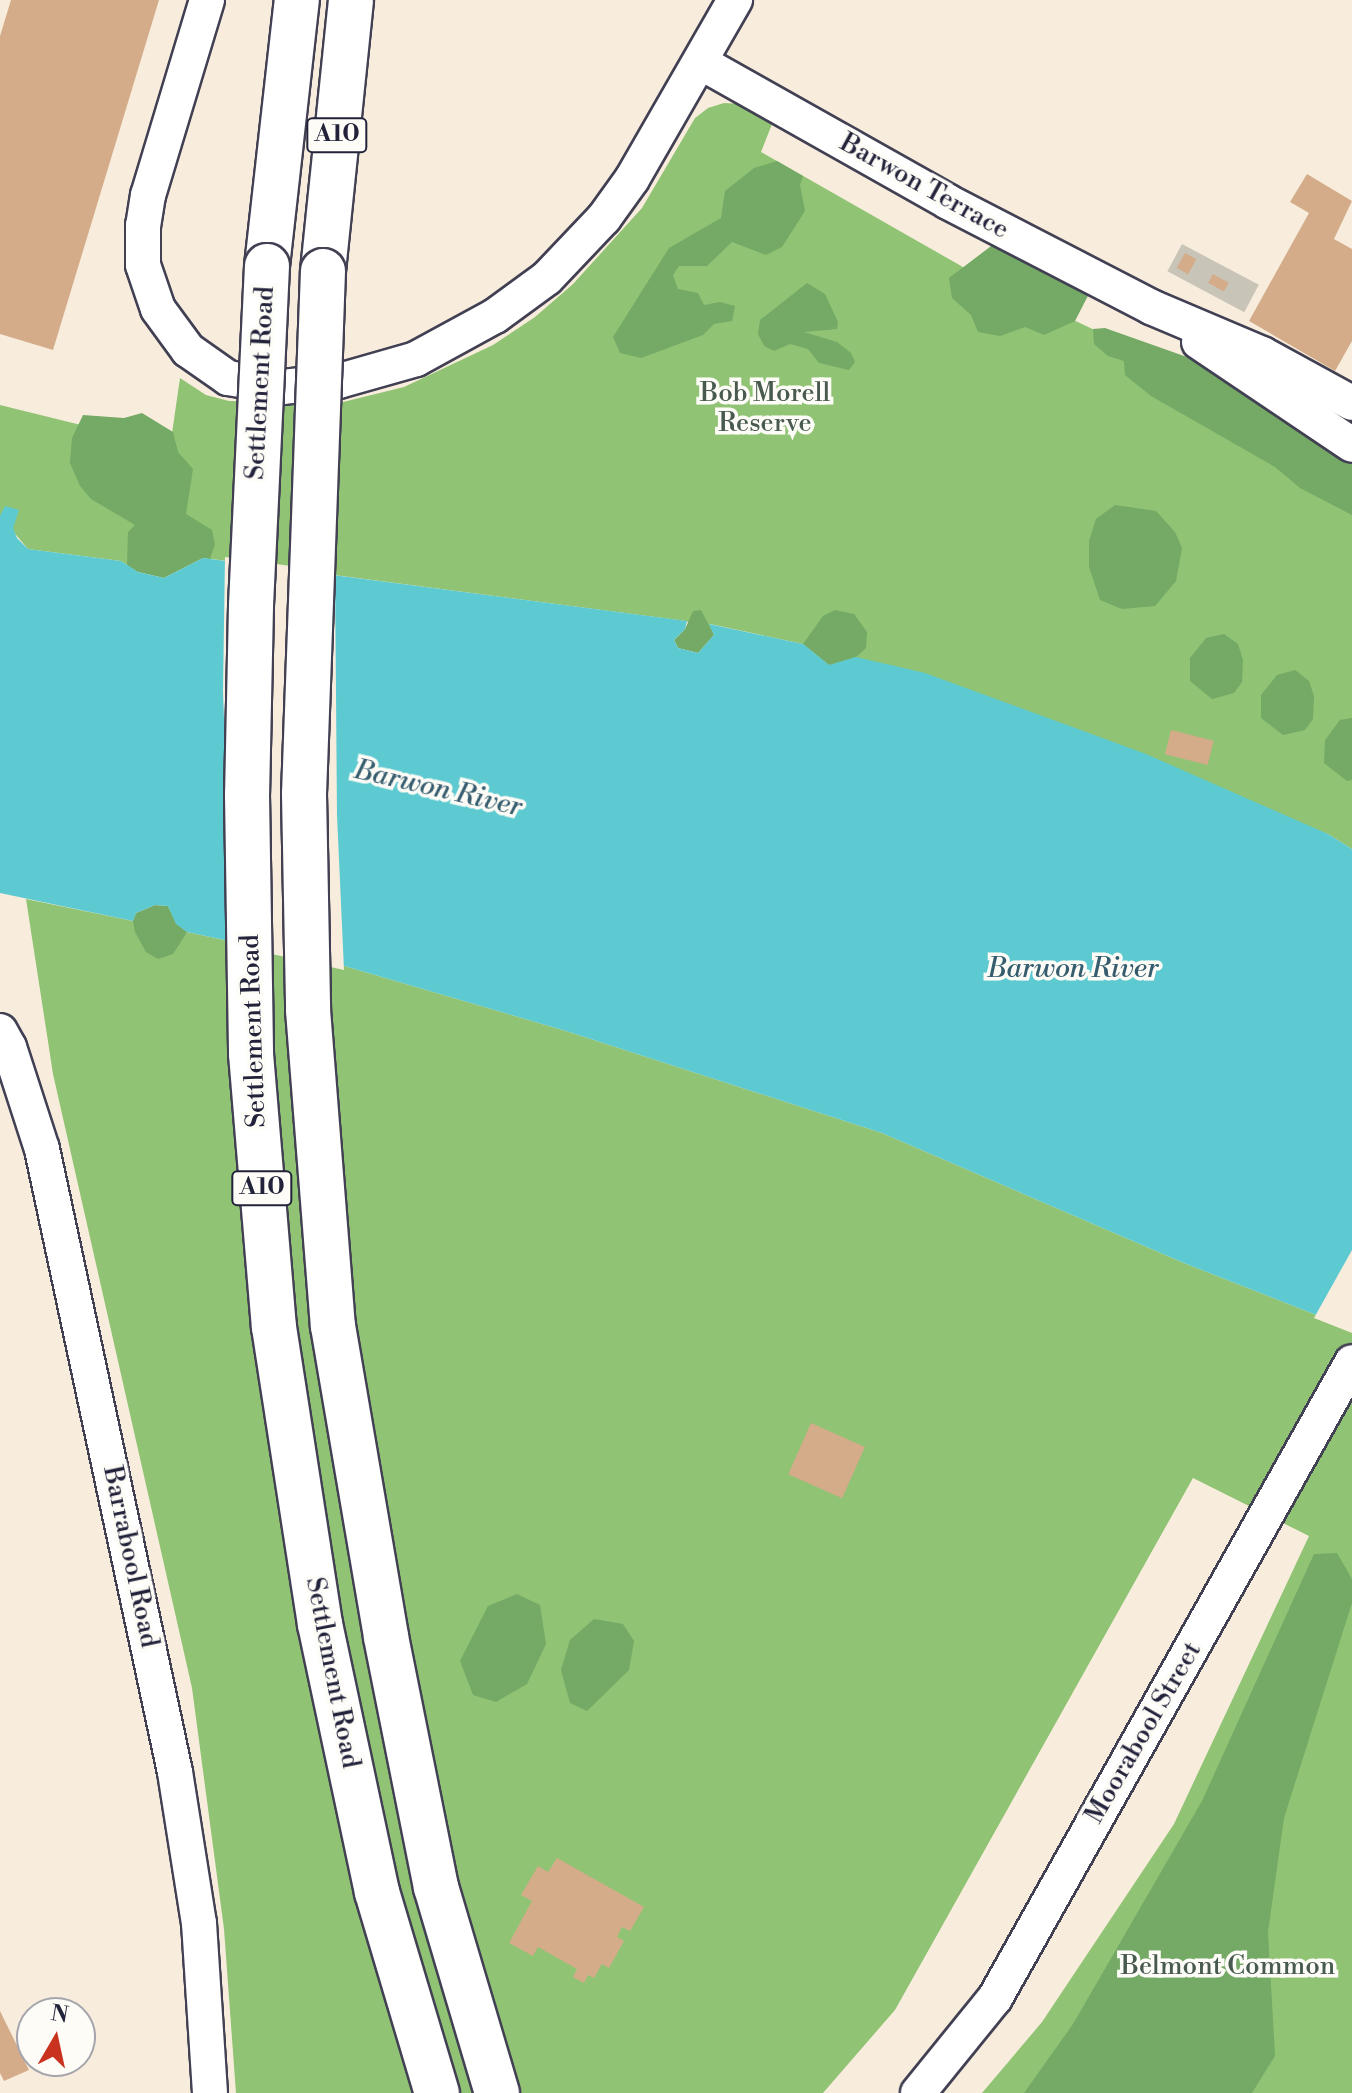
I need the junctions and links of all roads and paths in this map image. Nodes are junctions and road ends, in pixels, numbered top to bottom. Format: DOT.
graph roads {
  1 [pos="207,0"];
  2 [pos="297,0"];
  3 [pos="351,0"];
  4 [pos="735,0"];
  5 [pos="700,62"];
  6 [pos="1151,307"];
  7 [pos="1352,403"];
  8 [pos="1352,445"];
  9 [pos="0,1031"];
  10 [pos="1352,1362"];
  11 [pos="210,2093"];
  12 [pos="437,2093"];
  13 [pos="497,2093"];
  14 [pos="918,2093"];
  1 -- 5 [label="street"];
  2 -- 12 [label="highway, Settlement Road / A10, bridge"];
  3 -- 13 [label="highway, Settlement Road / A10, bridge"];
  4 -- 5 [label="street"];
  5 -- 6 [label="street, Barwon Terrace"];
  6 -- 7 [label="street, Barwon Terrace"];
  6 -- 8 [label="street, Barwon Terrace"];
  9 -- 11 [label="street, Barrabool Road"];
  10 -- 14 [label="street, Moorabool Street"];
}
